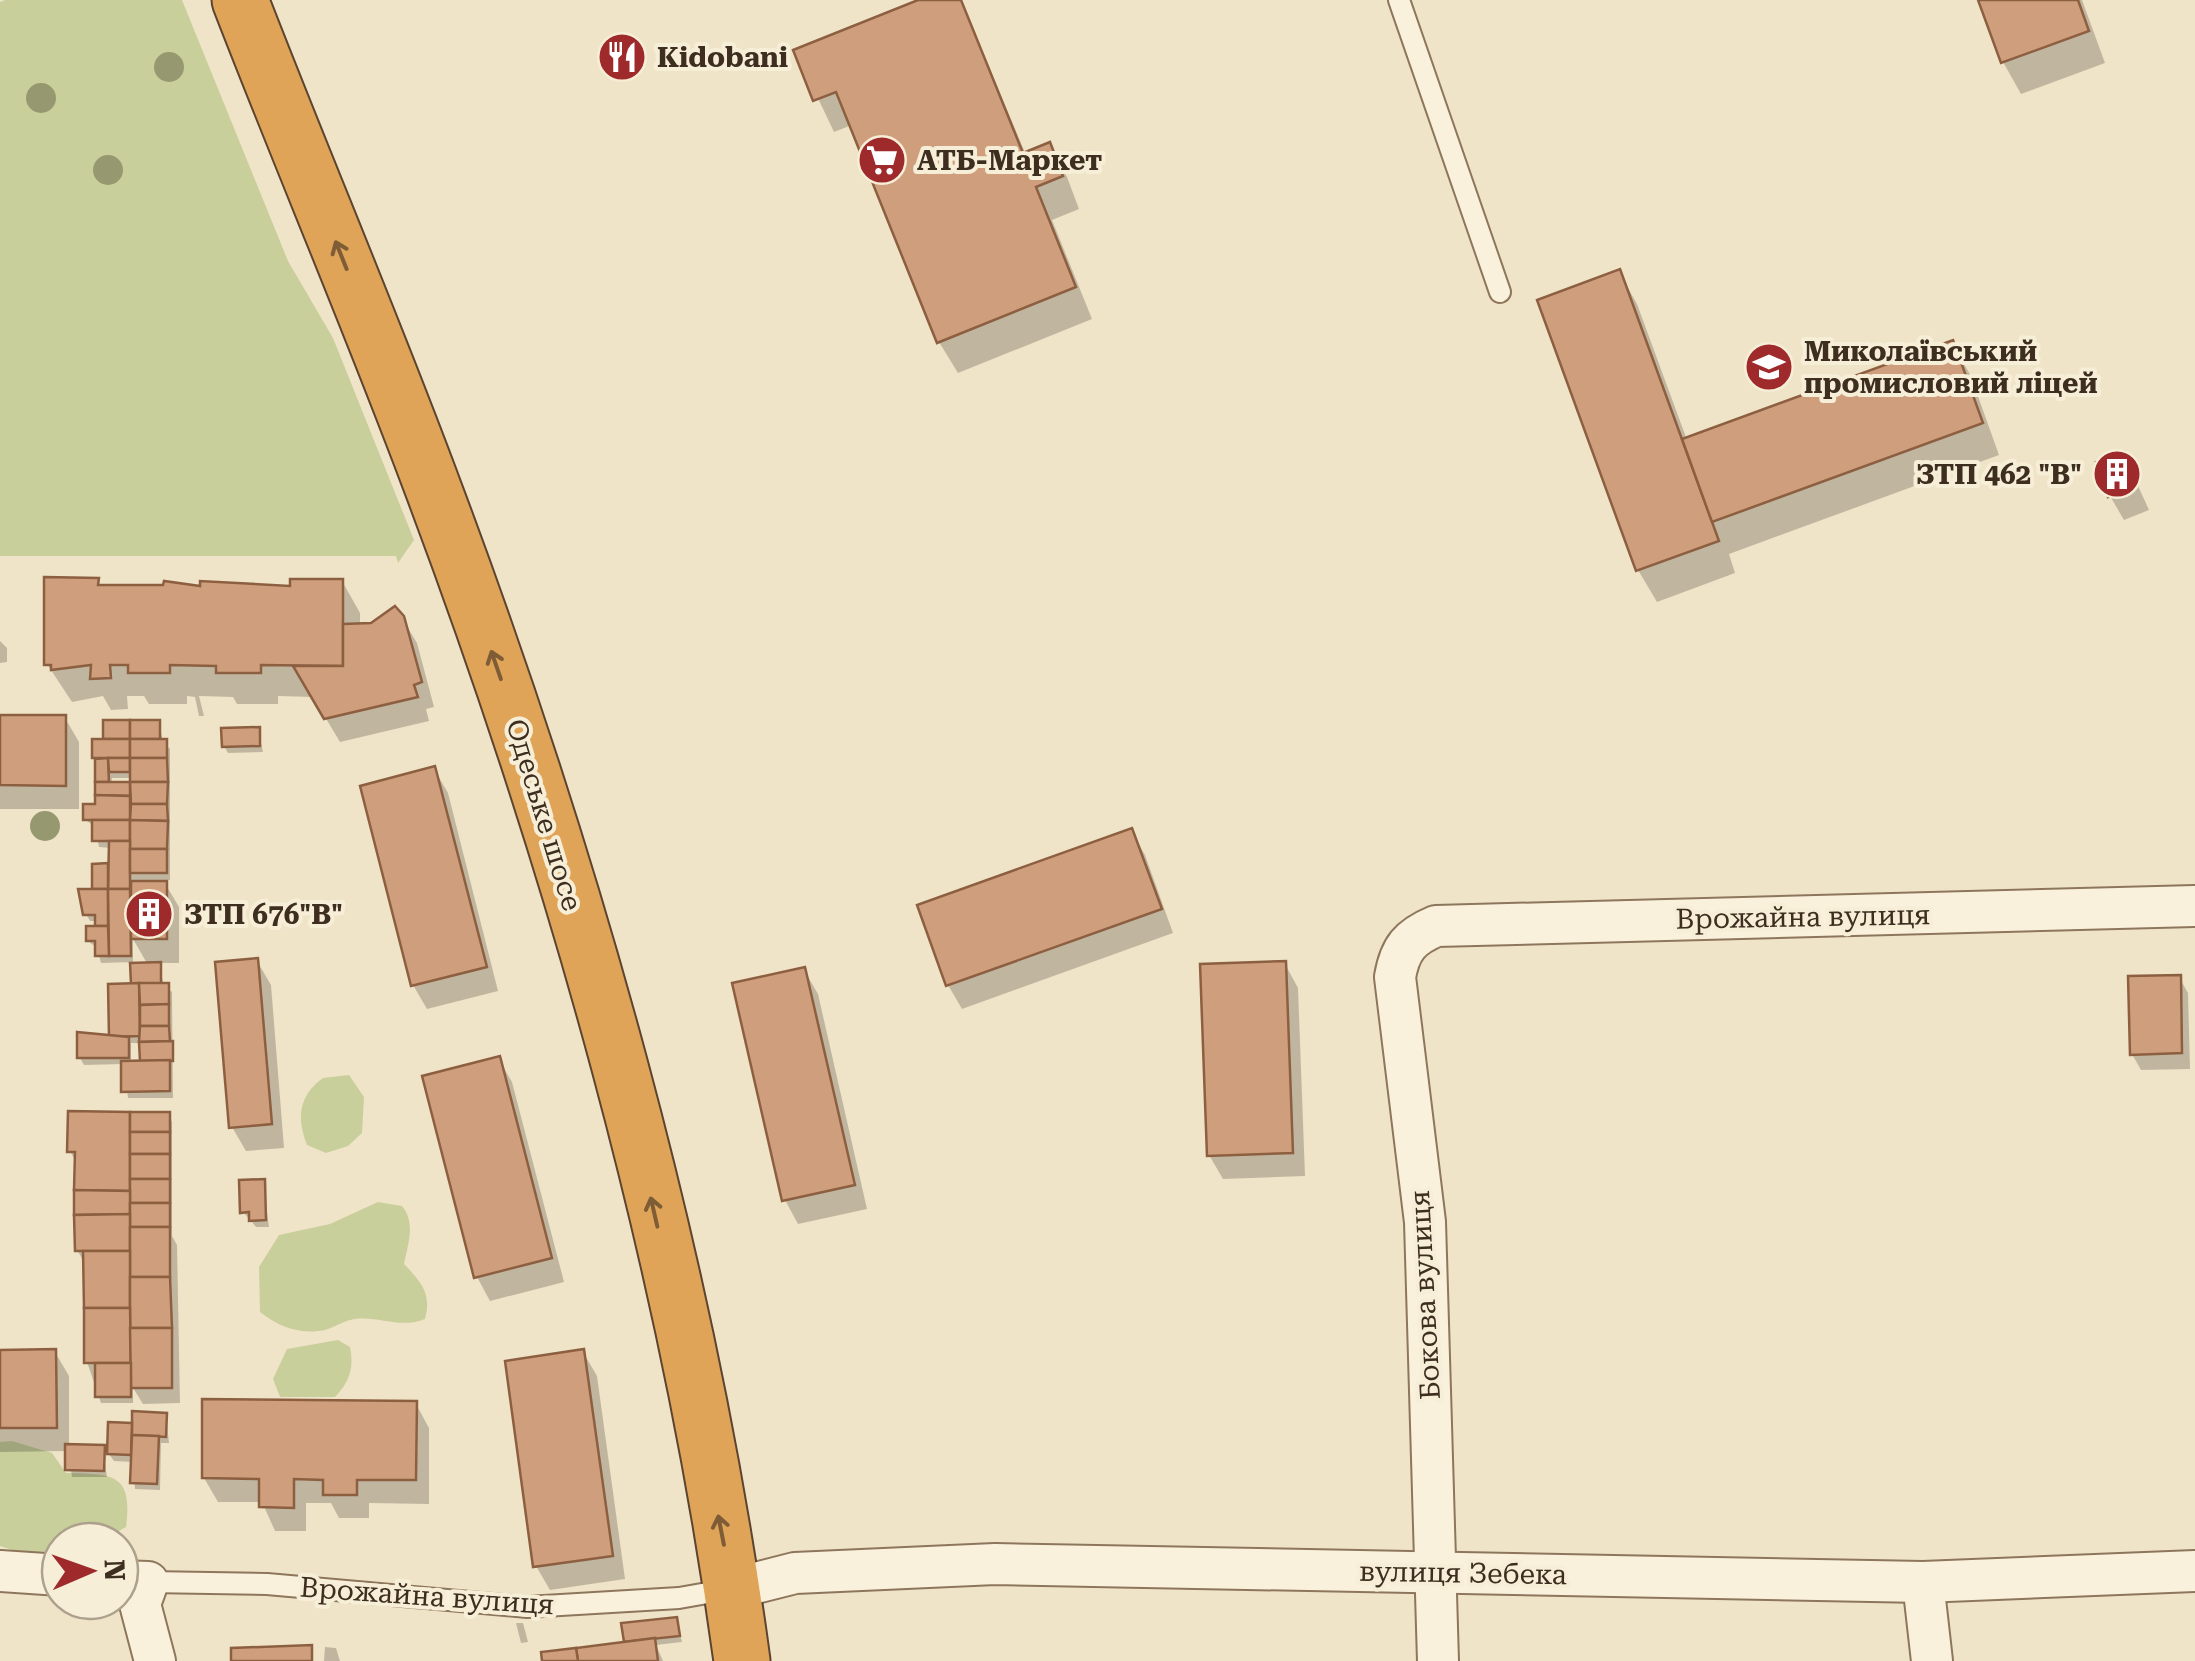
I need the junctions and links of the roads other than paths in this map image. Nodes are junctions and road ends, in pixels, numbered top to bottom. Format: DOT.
graph roads {
  1 [pos="240,0"];
  2 [pos="1399,0"];
  3 [pos="1500,292"];
  4 [pos="2195,906"];
  5 [pos="1413,936"];
  6 [pos="2195,1571"];
  7 [pos="0,1572"];
  8 [pos="1436,1572"];
  9 [pos="40,1574"];
  10 [pos="140,1582"];
  11 [pos="1923,1582"];
  12 [pos="732,1588"];
  13 [pos="140,1604"];
  14 [pos="155,1661"];
  15 [pos="742,1661"];
  16 [pos="1438,1661"];
  17 [pos="1932,1661"];
  12 -- 1 [label="highway, Одеське шосе, one-way"];
  2 -- 3 [label="lane"];
  4 -- 5 [label="street, Врожайна вулиця"];
  5 -- 8 [label="street, Бокова вулиця"];
  6 -- 11 [label="street, вулиця Зебека"];
  7 -- 9 [label="street"];
  8 -- 11 [label="street, вулиця Зебека"];
  8 -- 12 [label="street, вулиця Зебека"];
  8 -- 16 [label="street, Бокова вулиця"];
  10 -- 12 [label="lane, Врожайна вулиця"];
  11 -- 17 [label="street"];
  12 -- 15 [label="highway, Одеське шосе"];
  13 -- 14 [label="street"];
}
